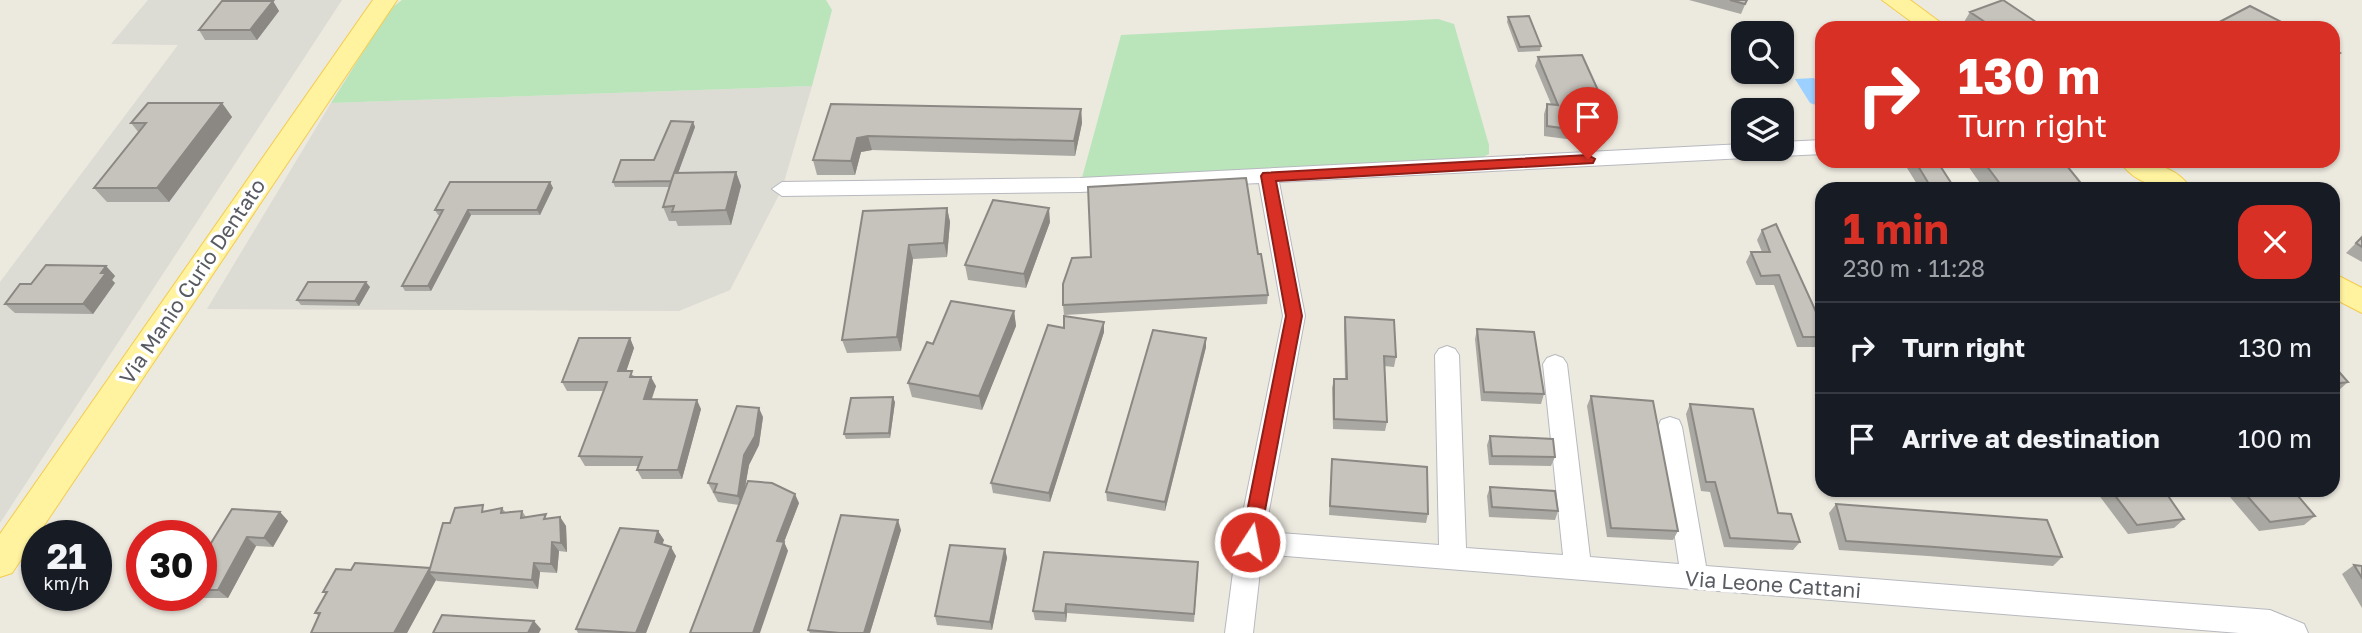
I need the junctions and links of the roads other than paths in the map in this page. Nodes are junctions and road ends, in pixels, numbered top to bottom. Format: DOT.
graph roads {
  1 [pos="385,0"];
  2 [pos="1894,0"];
  3 [pos="1926,21"];
  4 [pos="1815,147"];
  5 [pos="2144,168"];
  6 [pos="1268,176"];
  7 [pos="2166,182"];
  8 [pos="782,189"];
  9 [pos="2340,288"];
  10 [pos="2362,302"];
  11 [pos="1447,355"];
  12 [pos="1555,364"];
  13 [pos="1670,427"];
  14 [pos="1250,542"];
  15 [pos="1453,559"];
  16 [pos="0,562"];
  17 [pos="1578,569"];
  18 [pos="1695,578"];
  19 [pos="1239,633"];
  20 [pos="2294,633"];
  1 -- 16 [label="main road, Via Manio Curio Dentato"];
  2 -- 3 [label="main road"];
  4 -- 6 [label="street"];
  5 -- 7 [label="main road"];
  6 -- 8 [label="street"];
  6 -- 14 [label="street"];
  9 -- 10 [label="main road"];
  11 -- 15 [label="street"];
  12 -- 17 [label="street"];
  13 -- 18 [label="street"];
  14 -- 15 [label="street, Via Leone Cattani"];
  14 -- 19 [label="street"];
  15 -- 17 [label="street, Via Leone Cattani"];
  17 -- 18 [label="street, Via Leone Cattani"];
  18 -- 20 [label="street, Via Leone Cattani"];
}
